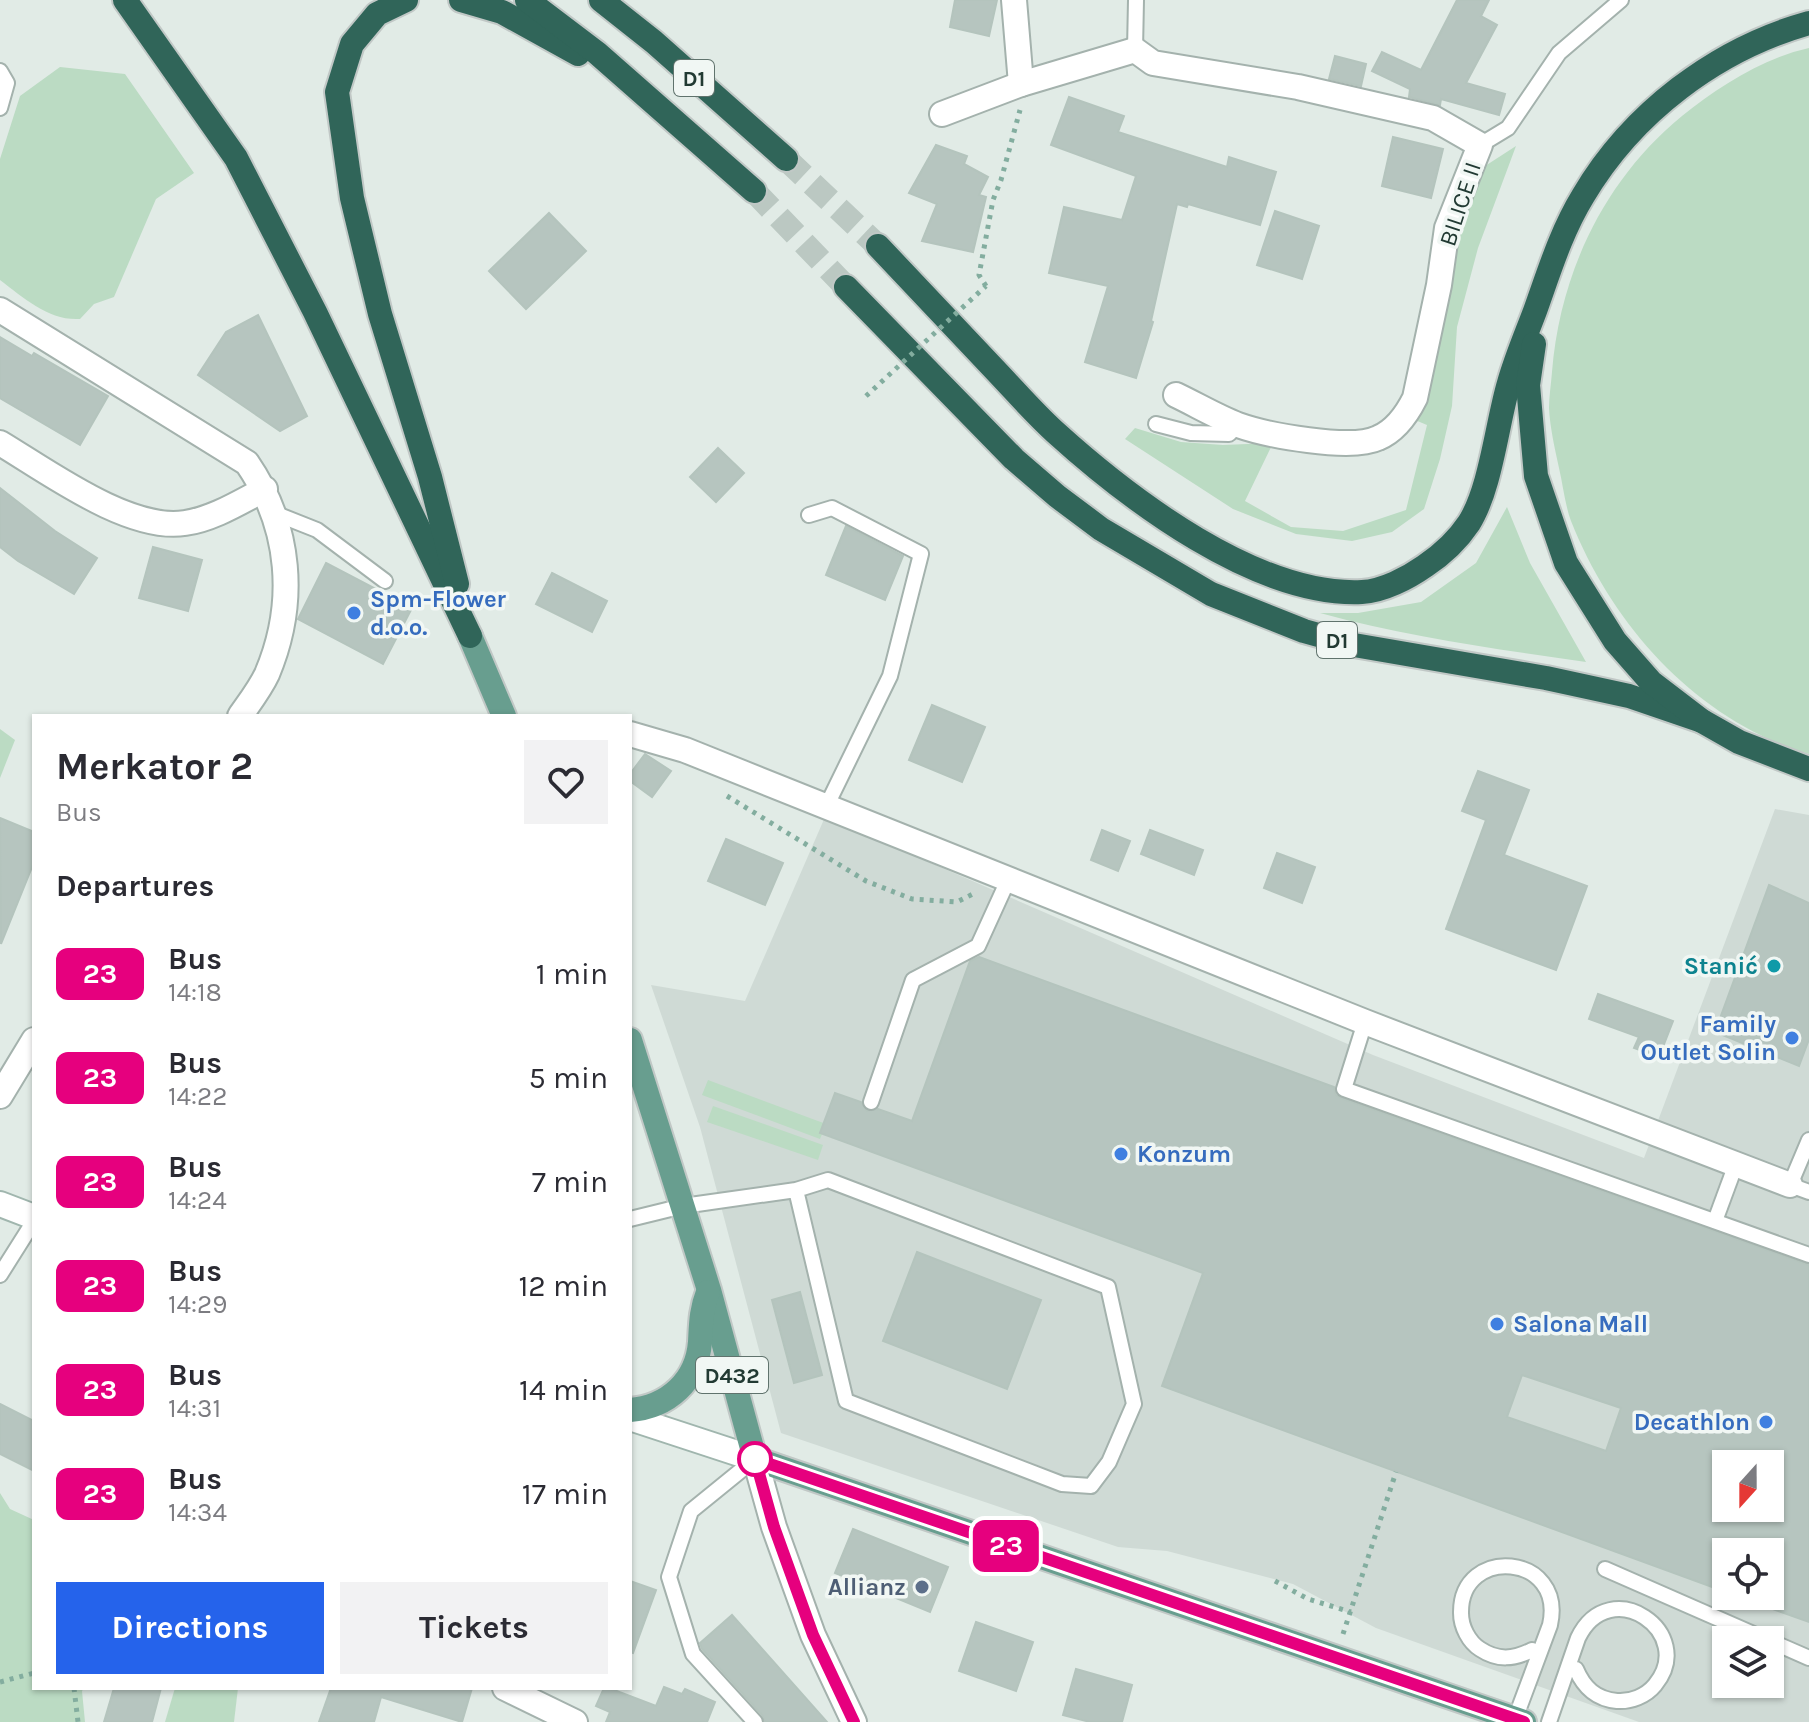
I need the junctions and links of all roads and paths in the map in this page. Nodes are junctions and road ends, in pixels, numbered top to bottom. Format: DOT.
graph roads {
  1 [pos="125,0"];
  2 [pos="406,0"];
  3 [pos="461,0"];
  4 [pos="527,0"];
  5 [pos="601,0"];
  6 [pos="1014,0"];
  7 [pos="1136,0"];
  8 [pos="1621,0"];
  9 [pos="1809,23"];
  10 [pos="1135,50"];
  11 [pos="0,71"];
  12 [pos="1021,84"];
  13 [pos="635,85"];
  14 [pos="0,108"];
  15 [pos="942,114"];
  16 [pos="1480,145"];
  17 [pos="786,159"];
  18 [pos="754,191"];
  19 [pos="878,246"];
  20 [pos="846,287"];
  21 [pos="1541,294"];
  22 [pos="0,310"];
  23 [pos="1176,395"];
  24 [pos="866,396"];
  25 [pos="1156,424"];
  26 [pos="1238,425"];
  27 [pos="0,443"];
  28 [pos="265,489"];
  29 [pos="274,513"];
  30 [pos="809,515"];
  31 [pos="385,581"];
  32 [pos="470,636"];
  33 [pos="241,714"];
  34 [pos="503,714"];
  35 [pos="1702,721"];
  36 [pos="632,735"];
  37 [pos="1809,769"];
  38 [pos="724,794"];
  39 [pos="827,805"];
  40 [pos="1009,878"];
  41 [pos="1365,1022"];
  42 [pos="32,1043"];
  43 [pos="634,1068"];
  44 [pos="0,1096"];
  45 [pos="871,1102"];
  46 [pos="1809,1140"];
  47 [pos="1736,1164"];
  48 [pos="1800,1189"];
  49 [pos="796,1190"];
  50 [pos="0,1204"];
  51 [pos="683,1206"];
  52 [pos="32,1218"];
  53 [pos="632,1219"];
  54 [pos="1715,1221"];
  55 [pos="32,1222"];
  56 [pos="1809,1255"];
  57 [pos="0,1275"];
  58 [pos="709,1290"];
  59 [pos="632,1410"];
  60 [pos="632,1419"];
  61 [pos="755,1459"];
  62 [pos="1396,1472"];
  63 [pos="1605,1569"];
  64 [pos="1275,1581"];
  65 [pos="1735,1626"];
  66 [pos="1784,1647"];
  67 [pos="1532,1650"];
  68 [pos="1809,1658"];
  69 [pos="1576,1669"];
  70 [pos="32,1674"];
  71 [pos="0,1682"];
  72 [pos="74,1690"];
  73 [pos="509,1690"];
  74 [pos="1520,1720"];
  75 [pos="78,1722"];
  76 [pos="575,1722"];
  77 [pos="755,1722"];
  78 [pos="854,1722"];
  79 [pos="1549,1722"];
  1 -- 32 [label="highway"];
  2 -- 32 [label="highway"];
  3 -- 13 [label="highway"];
  4 -- 13 [label="highway, D1"];
  5 -- 17 [label="highway, D1"];
  6 -- 12 [label="street"];
  7 -- 10 [label="lane"];
  8 -- 16 [label="lane"];
  9 -- 21 [label="highway, D1"];
  10 -- 12 [label="street"];
  10 -- 16 [label="street, BILICE II"];
  11 -- 14 [label="lane"];
  12 -- 15 [label="street"];
  12 -- 24 [label="path, bridge"];
  13 -- 18 [label="highway, D1"];
  16 -- 26 [label="street, BILICE II"];
  19 -- 21 [label="highway, D1"];
  20 -- 35 [label="highway, D1"];
  21 -- 35 [label="highway"];
  22 -- 28 [label="street"];
  23 -- 26 [label="street, BILICE II"];
  25 -- 26 [label="lane, BILICE II"];
  27 -- 28 [label="street"];
  28 -- 29 [label="street"];
  29 -- 31 [label="lane"];
  29 -- 33 [label="street"];
  30 -- 39 [label="lane"];
  32 -- 34 [label="main road"];
  35 -- 37 [label="highway, D1"];
  36 -- 39 [label="street"];
  38 -- 40 [label="path"];
  39 -- 40 [label="street"];
  40 -- 41 [label="street"];
  40 -- 45 [label="lane"];
  41 -- 47 [label="street"];
  41 -- 54 [label="lane"];
  42 -- 44 [label="street"];
  43 -- 51 [label="main road, D432"];
  46 -- 48 [label="lane"];
  47 -- 48 [label="street"];
  47 -- 54 [label="lane"];
  49 -- 49 [label="lane"];
  49 -- 51 [label="lane"];
  50 -- 52 [label="street"];
  51 -- 53 [label="lane"];
  51 -- 58 [label="main road, D432"];
  54 -- 56 [label="lane"];
  55 -- 57 [label="lane"];
  58 -- 59 [label="main road"];
  58 -- 61 [label="main road, D432"];
  60 -- 61 [label="street"];
  61 -- 74 [label="main road"];
  61 -- 77 [label="lane"];
  61 -- 78 [label="street"];
  62 -- 64 [label="path"];
  63 -- 65 [label="lane"];
  66 -- 68 [label="lane"];
  67 -- 74 [label="lane"];
  69 -- 79 [label="lane"];
  70 -- 71 [label="path"];
  72 -- 75 [label="path"];
  73 -- 76 [label="street"];
}
